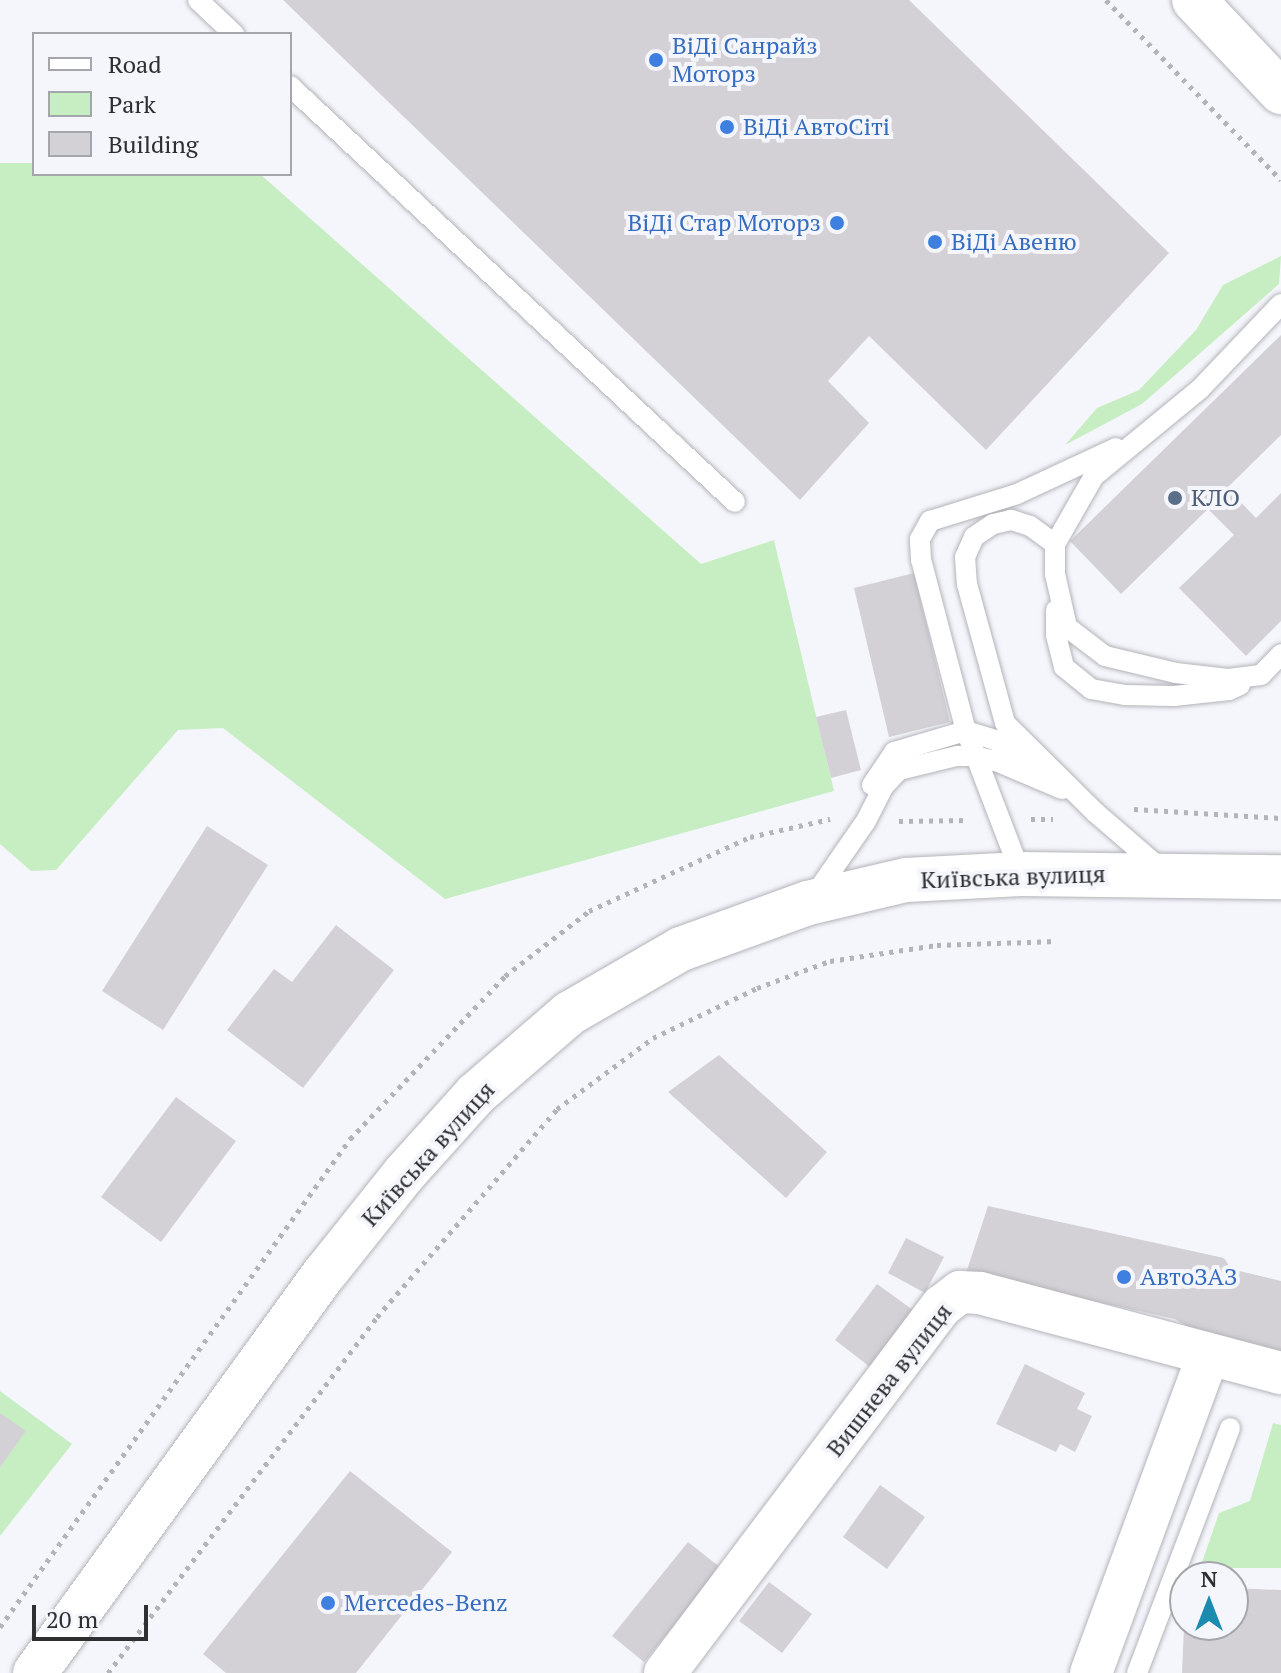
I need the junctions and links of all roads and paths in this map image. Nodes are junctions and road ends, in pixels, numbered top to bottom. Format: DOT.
graph roads {
  1 [pos="198,0"];
  2 [pos="1106,0"];
  3 [pos="1194,0"];
  4 [pos="232,32"];
  5 [pos="292,88"];
  6 [pos="1281,92"];
  7 [pos="1281,180"];
  8 [pos="1281,304"];
  9 [pos="1159,425"];
  10 [pos="735,502"];
  11 [pos="1055,544"];
  12 [pos="1055,574"];
  13 [pos="1281,654"];
  14 [pos="1261,675"];
  15 [pos="966,731"];
  16 [pos="974,756"];
  17 [pos="1045,780"];
  18 [pos="1089,807"];
  19 [pos="1281,818"];
  20 [pos="1003,819"];
  21 [pos="866,821"];
  22 [pos="1021,874"];
  23 [pos="1167,874"];
  24 [pos="1281,877"];
  25 [pos="808,903"];
  26 [pos="1055,941"];
  27 [pos="1208,1355"];
  28 [pos="1281,1373"];
  29 [pos="1230,1428"];
  30 [pos="1108,1626"];
  31 [pos="1155,1627"];
  32 [pos="35,1673"];
  33 [pos="108,1673"];
  34 [pos="665,1673"];
  35 [pos="1091,1673"];
  36 [pos="1137,1673"];
  1 -- 4 [label="lane"];
  2 -- 7 [label="path"];
  3 -- 6 [label="main road"];
  5 -- 10 [label="lane"];
  8 -- 9 [label="lane"];
  9 -- 11 [label="lane"];
  9 -- 15 [label="lane"];
  11 -- 12 [label="lane"];
  11 -- 18 [label="lane"];
  12 -- 14 [label="lane"];
  12 -- 14 [label="lane"];
  13 -- 14 [label="lane"];
  15 -- 16 [label="lane"];
  15 -- 17 [label="lane"];
  15 -- 21 [label="lane"];
  16 -- 17 [label="lane"];
  16 -- 20 [label="lane"];
  16 -- 21 [label="lane"];
  17 -- 18 [label="lane"];
  18 -- 19 [label="path"];
  18 -- 20 [label="path"];
  18 -- 23 [label="lane"];
  20 -- 21 [label="path"];
  20 -- 22 [label="lane"];
  21 -- 25 [label="lane"];
  22 -- 23 [label="main road, Київська вулиця"];
  22 -- 25 [label="main road, Київська вулиця"];
  23 -- 24 [label="main road, Київська вулиця"];
  25 -- 32 [label="main road, Київська вулиця"];
  26 -- 33 [label="path"];
  27 -- 28 [label="street"];
  27 -- 30 [label="street"];
  27 -- 34 [label="street, Вишнева вулиця"];
  29 -- 31 [label="lane"];
  30 -- 31 [label="lane"];
  30 -- 35 [label="street"];
  31 -- 36 [label="lane"];
}
